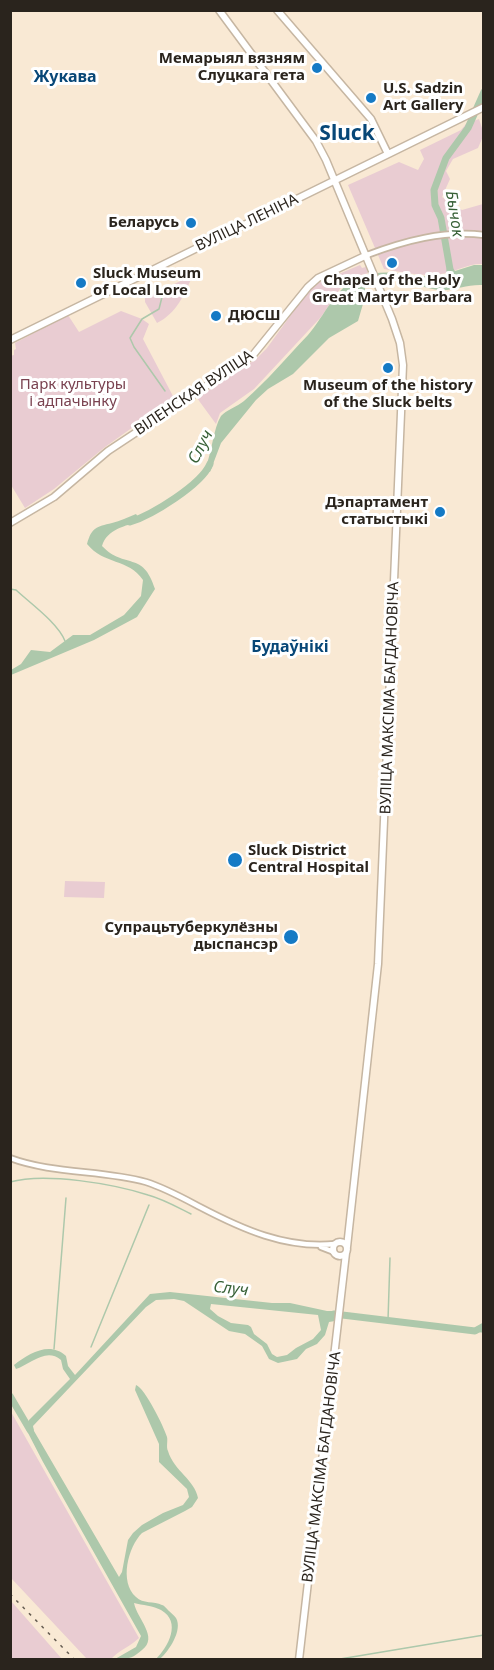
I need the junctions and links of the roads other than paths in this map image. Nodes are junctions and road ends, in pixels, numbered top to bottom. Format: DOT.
graph roads {
  1 [pos="219,10"];
  2 [pos="277,10"];
  3 [pos="483,107"];
  4 [pos="388,154"];
  5 [pos="336,180"];
  6 [pos="483,235"];
  7 [pos="367,255"];
  8 [pos="10,340"];
  9 [pos="10,523"];
  10 [pos="10,1158"];
  11 [pos="350,1227"];
  12 [pos="337,1243"];
  13 [pos="319,1246"];
  14 [pos="347,1250"];
  15 [pos="335,1253"];
  16 [pos="344,1275"];
  17 [pos="299,1659"];
  1 -- 5 [label="main road, ВУЛІЦА МАКСІМА БАГДАНОВІЧА"];
  2 -- 4 [label="main road"];
  3 -- 4 [label="main road, ВУЛІЦА ЛЕНІНА"];
  4 -- 5 [label="main road, ВУЛІЦА ЛЕНІНА"];
  5 -- 7 [label="main road, ВУЛІЦА МАКСІМА БАГДАНОВІЧА"];
  5 -- 8 [label="main road, ВУЛІЦА ЛЕНІНА"];
  6 -- 7 [label="street"];
  7 -- 9 [label="main road, ВІЛЕНСКАЯ ВУЛІЦА"];
  7 -- 11 [label="main road, ВУЛІЦА МАКСІМА БАГДАНОВІЧА"];
  10 -- 13 [label="street"];
  11 -- 12 [label="main road"];
  11 -- 14 [label="main road, ВУЛІЦА МАКСІМА БАГДАНОВІЧА"];
  12 -- 13 [label="street"];
  12 -- 14 [label="main road"];
  12 -- 15 [label="main road"];
  13 -- 15 [label="street"];
  14 -- 15 [label="main road"];
  14 -- 16 [label="main road, ВУЛІЦА МАКСІМА БАГДАНОВІЧА"];
  15 -- 16 [label="main road, ВУЛІЦА МАКСІМА БАГДАНОВІЧА"];
  16 -- 17 [label="main road, ВУЛІЦА МАКСІМА БАГДАНОВІЧА"];
}
